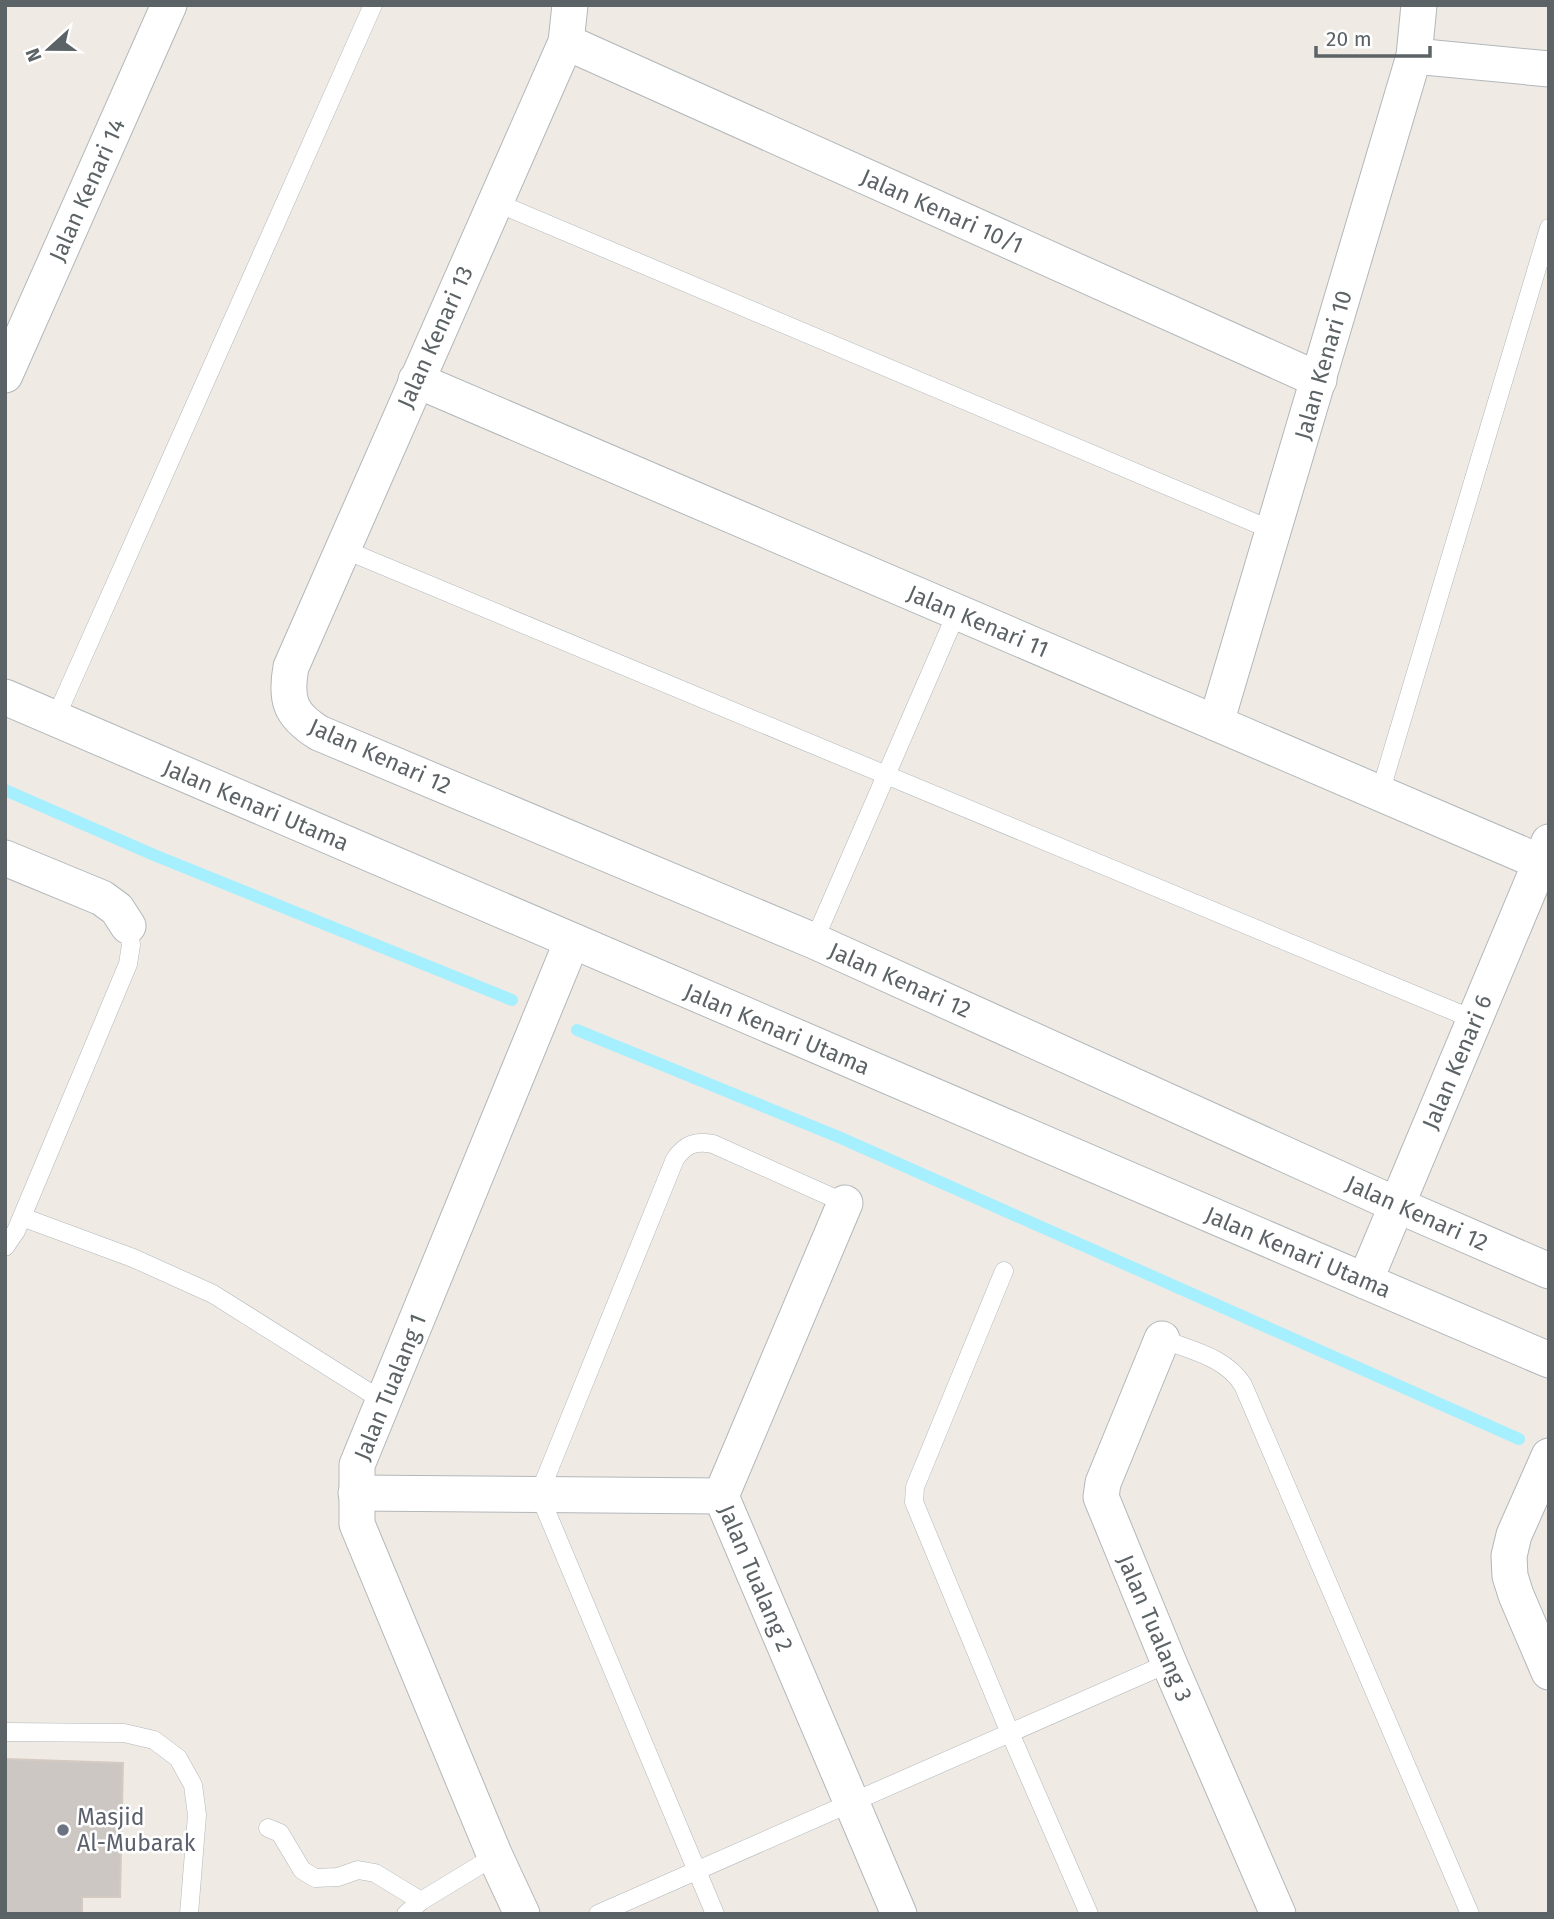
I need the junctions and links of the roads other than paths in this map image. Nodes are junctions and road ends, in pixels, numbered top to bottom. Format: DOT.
graph roads {
  1 [pos="169,5"];
  2 [pos="373,5"];
  3 [pos="570,5"];
  4 [pos="1419,5"];
  5 [pos="566,42"];
  6 [pos="1414,55"];
  7 [pos="1549,69"];
  8 [pos="495,202"];
  9 [pos="1549,228"];
  10 [pos="5,374"];
  11 [pos="416,380"];
  12 [pos="1319,380"];
  13 [pos="1274,531"];
  14 [pos="343,549"];
  15 [pos="957,612"];
  16 [pos="291,667"];
  17 [pos="5,698"];
  18 [pos="55,719"];
  19 [pos="1216,723"];
  20 [pos="886,775"];
  21 [pos="1380,793"];
  22 [pos="1545,852"];
  23 [pos="5,858"];
  24 [pos="128,926"];
  25 [pos="572,941"];
  26 [pos="814,941"];
  27 [pos="1475,1020"];
  28 [pos="845,1203"];
  29 [pos="1397,1205"];
  30 [pos="22,1217"];
  31 [pos="5,1247"];
  32 [pos="1004,1270"];
  33 [pos="1549,1270"];
  34 [pos="1366,1281"];
  35 [pos="1161,1339"];
  36 [pos="1549,1360"];
  37 [pos="383,1401"];
  38 [pos="1549,1456"];
  39 [pos="356,1493"];
  40 [pos="538,1494"];
  41 [pos="721,1496"];
  42 [pos="1169,1663"];
  43 [pos="1549,1672"];
  44 [pos="5,1732"];
  45 [pos="1010,1733"];
  46 [pos="851,1803"];
  47 [pos="268,1828"];
  48 [pos="495,1856"];
  49 [pos="697,1870"];
  50 [pos="421,1901"];
  51 [pos="188,1914"];
  52 [pos="406,1914"];
  53 [pos="522,1914"];
  54 [pos="598,1914"];
  55 [pos="715,1914"];
  56 [pos="899,1914"];
  57 [pos="1089,1914"];
  58 [pos="1278,1914"];
  59 [pos="1470,1914"];
  1 -- 10 [label="street, Jalan Kenari 14"];
  2 -- 18 [label="lane"];
  3 -- 5 [label="street, Jalan Kenari 13"];
  4 -- 6 [label="street, Jalan Kenari 10"];
  5 -- 8 [label="street, Jalan Kenari 13"];
  5 -- 12 [label="street, Jalan Kenari 10/1"];
  6 -- 7 [label="street"];
  6 -- 12 [label="street, Jalan Kenari 10"];
  8 -- 11 [label="street, Jalan Kenari 13"];
  8 -- 13 [label="lane"];
  9 -- 21 [label="lane"];
  11 -- 14 [label="street, Jalan Kenari 13"];
  11 -- 15 [label="street, Jalan Kenari 11"];
  12 -- 13 [label="street, Jalan Kenari 10"];
  13 -- 19 [label="street, Jalan Kenari 10"];
  14 -- 16 [label="street, Jalan Kenari 13"];
  14 -- 20 [label="lane"];
  15 -- 19 [label="street, Jalan Kenari 11"];
  15 -- 20 [label="lane"];
  16 -- 26 [label="street, Jalan Kenari 12"];
  17 -- 18 [label="street, Jalan Kenari Utama"];
  18 -- 25 [label="street, Jalan Kenari Utama"];
  19 -- 21 [label="street, Jalan Kenari 11"];
  20 -- 26 [label="lane"];
  20 -- 27 [label="lane"];
  21 -- 22 [label="street, Jalan Kenari 11"];
  22 -- 27 [label="street, Jalan Kenari 6"];
  23 -- 24 [label="street"];
  24 -- 30 [label="lane"];
  25 -- 34 [label="street, Jalan Kenari Utama"];
  25 -- 37 [label="street, Jalan Tualang 1"];
  26 -- 29 [label="street, Jalan Kenari 12"];
  27 -- 29 [label="street, Jalan Kenari 6"];
  28 -- 40 [label="lane"];
  28 -- 41 [label="street, Jalan Tualang 2"];
  29 -- 33 [label="street, Jalan Kenari 12"];
  29 -- 34 [label="street, Jalan Kenari 6"];
  30 -- 31 [label="lane"];
  30 -- 37 [label="lane"];
  32 -- 45 [label="lane"];
  34 -- 36 [label="street, Jalan Kenari Utama"];
  35 -- 42 [label="street, Jalan Tualang 3"];
  35 -- 59 [label="lane"];
  37 -- 39 [label="street, Jalan Tualang 1"];
  38 -- 43 [label="street"];
  39 -- 40 [label="street"];
  39 -- 48 [label="street, Jalan Tualang 1"];
  40 -- 41 [label="street"];
  40 -- 49 [label="lane"];
  41 -- 46 [label="street, Jalan Tualang 2"];
  42 -- 45 [label="lane"];
  42 -- 58 [label="street, Jalan Tualang 3"];
  44 -- 51 [label="lane"];
  45 -- 46 [label="lane"];
  45 -- 57 [label="lane"];
  46 -- 49 [label="lane"];
  46 -- 56 [label="street, Jalan Tualang 2"];
  47 -- 50 [label="lane"];
  48 -- 50 [label="lane"];
  48 -- 53 [label="street, Jalan Tualang 1"];
  49 -- 54 [label="lane"];
  49 -- 55 [label="lane"];
  50 -- 52 [label="lane"];
}
